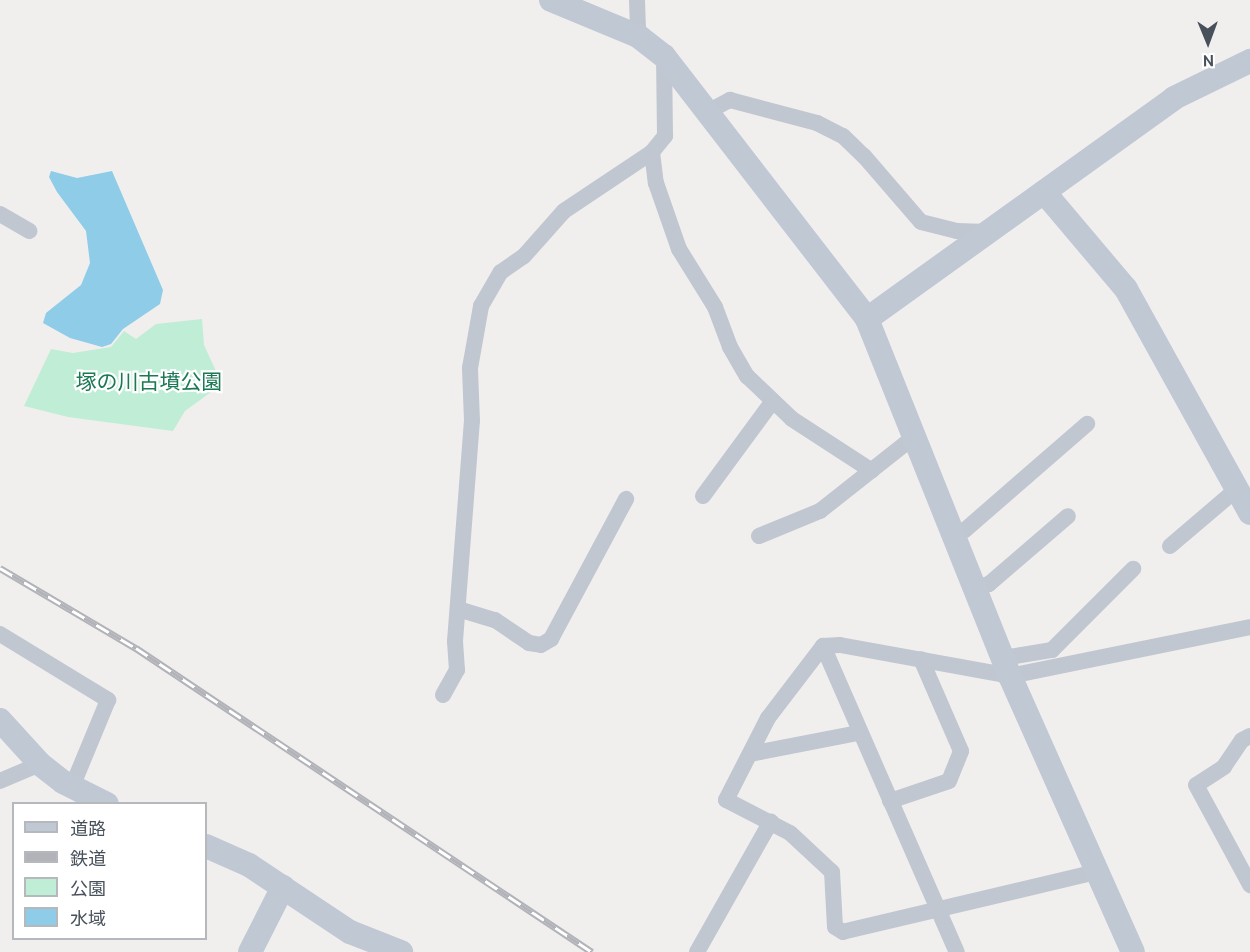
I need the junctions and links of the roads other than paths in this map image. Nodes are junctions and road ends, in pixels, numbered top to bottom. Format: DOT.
graph roads {
  1 [pos="551,0"];
  2 [pos="637,0"];
  3 [pos="638,36"];
  4 [pos="664,56"];
  5 [pos="1250,61"];
  6 [pos="709,111"];
  7 [pos="652,152"];
  8 [pos="1044,192"];
  9 [pos="0,214"];
  10 [pos="29,231"];
  11 [pos="988,232"];
  12 [pos="867,319"];
  13 [pos="772,402"];
  14 [pos="1087,424"];
  15 [pos="915,436"];
  16 [pos="872,471"];
  17 [pos="1237,489"];
  18 [pos="703,496"];
  19 [pos="626,499"];
  20 [pos="1250,513"];
  21 [pos="1068,516"];
  22 [pos="953,533"];
  23 [pos="759,536"];
  24 [pos="1170,546"];
  25 [pos="1133,569"];
  26 [pos="975,589"];
  27 [pos="458,609"];
  28 [pos="1250,627"];
  29 [pos="0,634"];
  30 [pos="824,646"];
  31 [pos="921,659"];
  32 [pos="1006,667"];
  33 [pos="443,695"];
  34 [pos="0,720"];
  35 [pos="858,733"];
  36 [pos="1246,738"];
  37 [pos="750,754"];
  38 [pos="1250,755"];
  39 [pos="40,764"];
  40 [pos="0,782"];
  41 [pos="72,787"];
  42 [pos="890,801"];
  43 [pos="103,802"];
  44 [pos="771,821"];
  45 [pos="207,846"];
  46 [pos="1096,872"];
  47 [pos="1250,885"];
  48 [pos="283,887"];
  49 [pos="941,910"];
  50 [pos="250,952"];
  51 [pos="401,952"];
  52 [pos="697,952"];
  53 [pos="957,952"];
  54 [pos="1132,952"];
  1 -- 3 [label="street"];
  2 -- 3 [label="street"];
  3 -- 4 [label="street"];
  4 -- 6 [label="street"];
  4 -- 7 [label="street"];
  5 -- 8 [label="street"];
  6 -- 11 [label="street"];
  6 -- 12 [label="street"];
  7 -- 13 [label="street"];
  7 -- 27 [label="street"];
  8 -- 11 [label="street"];
  8 -- 17 [label="street"];
  9 -- 10 [label="street"];
  11 -- 12 [label="street"];
  12 -- 15 [label="street"];
  13 -- 16 [label="street"];
  13 -- 18 [label="street"];
  14 -- 22 [label="street"];
  15 -- 16 [label="street"];
  15 -- 22 [label="street"];
  16 -- 23 [label="street"];
  17 -- 20 [label="street"];
  17 -- 24 [label="street"];
  19 -- 27 [label="street"];
  21 -- 26 [label="street"];
  22 -- 26 [label="street"];
  25 -- 32 [label="street"];
  26 -- 32 [label="street"];
  27 -- 33 [label="street"];
  28 -- 32 [label="street"];
  29 -- 41 [label="street"];
  30 -- 31 [label="street"];
  30 -- 35 [label="street"];
  30 -- 37 [label="street"];
  31 -- 32 [label="street"];
  31 -- 42 [label="street"];
  32 -- 46 [label="street"];
  34 -- 39 [label="street"];
  35 -- 37 [label="street"];
  35 -- 42 [label="street"];
  36 -- 38 [label="street"];
  36 -- 47 [label="street"];
  37 -- 44 [label="street"];
  39 -- 40 [label="street"];
  39 -- 41 [label="street"];
  41 -- 43 [label="street"];
  42 -- 49 [label="street"];
  44 -- 49 [label="street"];
  44 -- 52 [label="street"];
  45 -- 48 [label="street"];
  46 -- 49 [label="street"];
  46 -- 54 [label="street"];
  48 -- 50 [label="street"];
  48 -- 51 [label="street"];
  49 -- 53 [label="street"];
}
